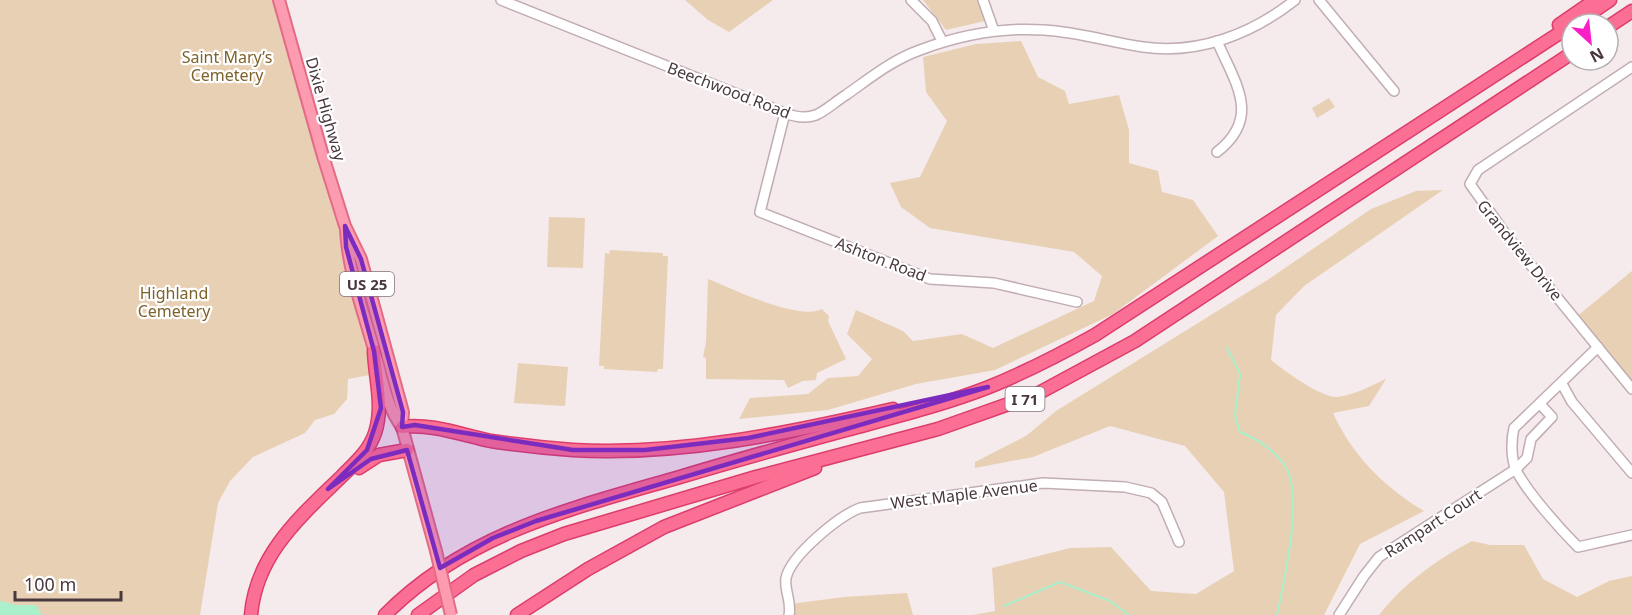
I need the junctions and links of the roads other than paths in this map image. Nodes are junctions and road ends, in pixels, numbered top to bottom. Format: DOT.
graph roads {
  1 [pos="279,0"];
  2 [pos="501,0"];
  3 [pos="911,0"];
  4 [pos="983,0"];
  5 [pos="1295,0"];
  6 [pos="1319,0"];
  7 [pos="1595,0"];
  8 [pos="1610,0"];
  9 [pos="1592,12"];
  10 [pos="994,31"];
  11 [pos="1560,33"];
  12 [pos="942,41"];
  13 [pos="1216,41"];
  14 [pos="1560,61"];
  15 [pos="1509,66"];
  16 [pos="1632,68"];
  17 [pos="1394,91"];
  18 [pos="785,113"];
  19 [pos="1217,152"];
  20 [pos="345,226"];
  21 [pos="1077,302"];
  22 [pos="1598,347"];
  23 [pos="374,351"];
  24 [pos="1562,384"];
  25 [pos="988,387"];
  26 [pos="1632,389"];
  27 [pos="1540,404"];
  28 [pos="402,428"];
  29 [pos="407,450"];
  30 [pos="864,450"];
  31 [pos="1516,469"];
  32 [pos="1632,473"];
  33 [pos="328,489"];
  34 [pos="1632,535"];
  35 [pos="1179,542"];
  36 [pos="251,615"];
  37 [pos="385,615"];
  38 [pos="418,615"];
  39 [pos="451,615"];
  40 [pos="517,615"];
  41 [pos="789,615"];
  42 [pos="1340,615"];
  1 -- 20 [label="main road, Dixie Highway / US 25"];
  2 -- 18 [label="street, Beechwood Road"];
  3 -- 12 [label="street"];
  4 -- 10 [label="street"];
  5 -- 13 [label="street, Beechwood Road"];
  6 -- 17 [label="street"];
  7 -- 15 [label="highway"];
  8 -- 9 [label="highway, I 71"];
  10 -- 12 [label="street, Beechwood Road"];
  10 -- 13 [label="street, Beechwood Road"];
  11 -- 15 [label="highway, I 71"];
  12 -- 18 [label="street, Beechwood Road"];
  13 -- 19 [label="street"];
  14 -- 30 [label="highway, I 71"];
  15 -- 25 [label="highway, I 71"];
  16 -- 22 [label="street, Grandview Drive"];
  18 -- 21 [label="street, Ashton Road"];
  20 -- 23 [label="main road, Dixie Highway / US 25"];
  20 -- 28 [label="main road, Dixie Highway / US 25"];
  22 -- 24 [label="street"];
  22 -- 26 [label="street, Grandview Drive"];
  23 -- 28 [label="main road, Dixie Highway / US 25"];
  23 -- 33 [label="highway"];
  24 -- 27 [label="street"];
  24 -- 32 [label="street"];
  25 -- 28 [label="highway"];
  25 -- 37 [label="highway, I 71"];
  27 -- 31 [label="street"];
  27 -- 31 [label="street"];
  28 -- 29 [label="main road, Dixie Highway / US 25"];
  29 -- 33 [label="highway"];
  29 -- 39 [label="main road, Dixie Highway / US 25, bridge"];
  30 -- 38 [label="highway, I 71"];
  30 -- 40 [label="highway"];
  31 -- 34 [label="street"];
  31 -- 42 [label="street, Rampart Court"];
  33 -- 36 [label="highway"];
  35 -- 41 [label="street, West Maple Avenue"];
}
